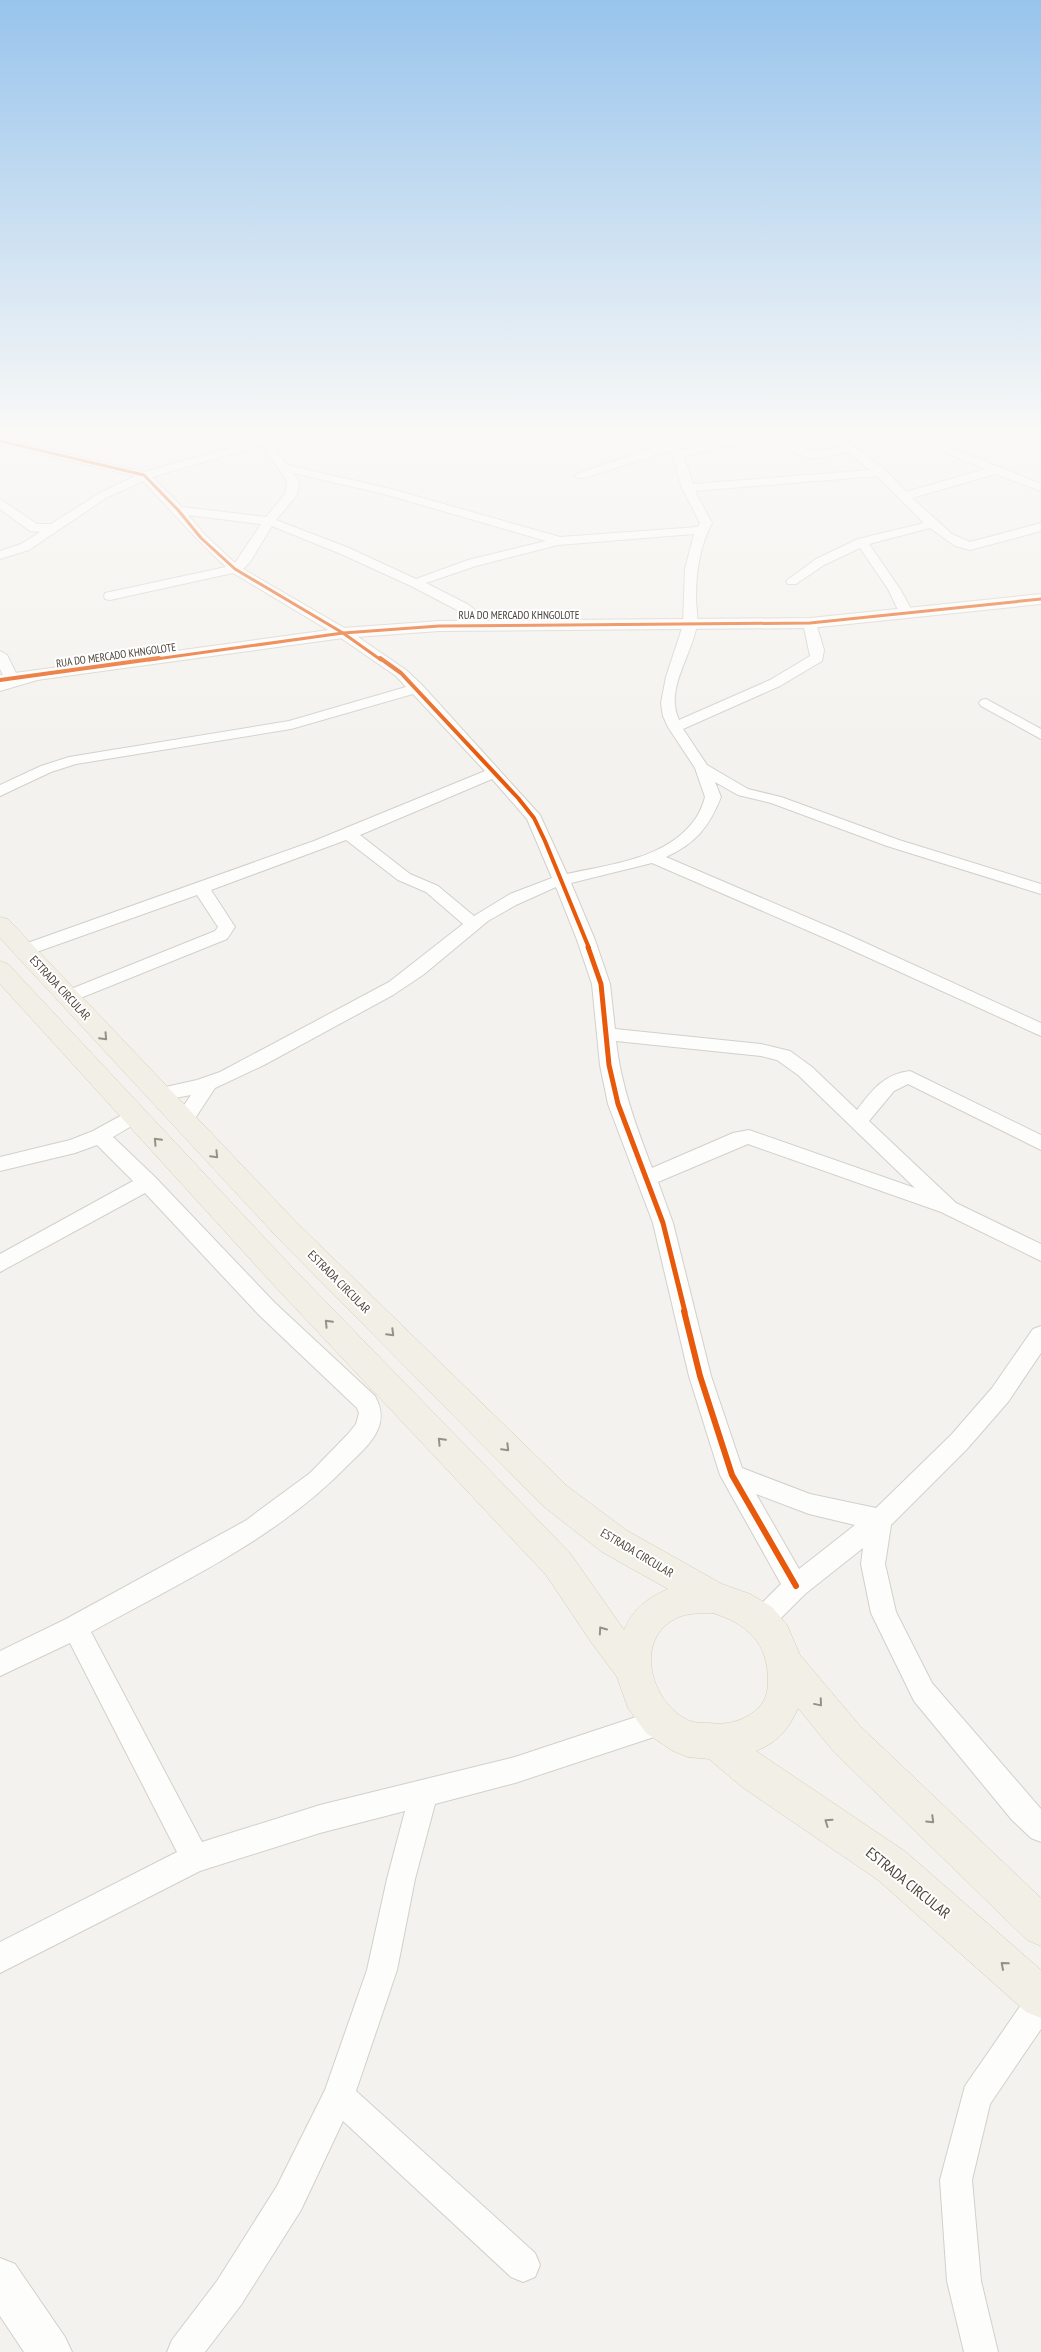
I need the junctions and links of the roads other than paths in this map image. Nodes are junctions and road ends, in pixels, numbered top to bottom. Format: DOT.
graph roads {
  1 [pos="36,540"];
  2 [pos="203,540"];
  3 [pos="258,540"];
  4 [pos="317,540"];
  5 [pos="554,540"];
  6 [pos="574,540"];
  7 [pos="672,540"];
  8 [pos="698,540"];
  9 [pos="871,540"];
  10 [pos="953,540"];
  11 [pos="992,540"];
  12 [pos="558,541"];
  13 [pos="862,542"];
  14 [pos="694,552"];
  15 [pos="0,555"];
  16 [pos="235,569"];
  17 [pos="792,582"];
  18 [pos="415,583"];
  19 [pos="110,596"];
  20 [pos="1041,599"];
  21 [pos="907,614"];
  22 [pos="810,623"];
  23 [pos="690,624"];
  24 [pos="485,625"];
  25 [pos="343,633"];
  26 [pos="0,655"];
  27 [pos="4,682"];
  28 [pos="417,688"];
  29 [pos="986,703"];
  30 [pos="675,727"];
  31 [pos="1041,735"];
  32 [pos="702,768"];
  33 [pos="493,773"];
  34 [pos="0,791"];
  35 [pos="743,792"];
  36 [pos="714,798"];
  37 [pos="349,834"];
  38 [pos="652,857"];
  39 [pos="560,881"];
  40 [pos="201,888"];
  41 [pos="1041,889"];
  42 [pos="0,924"];
  43 [pos="473,924"];
  44 [pos="24,950"];
  45 [pos="0,969"];
  46 [pos="67,997"];
  47 [pos="1041,1030"];
  48 [pos="606,1034"];
  49 [pos="209,1083"];
  50 [pos="159,1096"];
  51 [pos="133,1116"];
  52 [pos="183,1121"];
  53 [pos="858,1122"];
  54 [pos="100,1136"];
  55 [pos="1041,1143"];
  56 [pos="0,1164"];
  57 [pos="646,1178"];
  58 [pos="148,1182"];
  59 [pos="949,1208"];
  60 [pos="1041,1253"];
  61 [pos="0,1264"];
  62 [pos="1041,1335"];
  63 [pos="732,1475"];
  64 [pos="880,1520"];
  65 [pos="796,1586"];
  66 [pos="713,1597"];
  67 [pos="762,1620"];
  68 [pos="75,1627"];
  69 [pos="0,1664"];
  70 [pos="787,1666"];
  71 [pos="632,1669"];
  72 [pos="660,1722"];
  73 [pos="719,1744"];
  74 [pos="422,1795"];
  75 [pos="1041,1828"];
  76 [pos="195,1858"];
  77 [pos="1041,1926"];
  78 [pos="0,1958"];
  79 [pos="1041,1997"];
  80 [pos="1041,2003"];
  81 [pos="339,2096"];
  82 [pos="523,2265"];
  83 [pos="0,2279"];
  84 [pos="50,2352"];
  85 [pos="184,2352"];
  86 [pos="981,2352"];
  1 -- 15 [label="street"];
  2 -- 16 [label="street"];
  3 -- 16 [label="street"];
  4 -- 18 [label="street"];
  5 -- 12 [label="street"];
  6 -- 12 [label="street"];
  7 -- 14 [label="street"];
  8 -- 14 [label="street"];
  9 -- 13 [label="street"];
  10 -- 11 [label="street"];
  12 -- 18 [label="street"];
  13 -- 17 [label="street"];
  13 -- 21 [label="street"];
  14 -- 23 [label="street"];
  16 -- 19 [label="street"];
  16 -- 25 [label="street"];
  18 -- 24 [label="street"];
  20 -- 21 [label="street, RUA DO MERCADO KHNGOLOTE"];
  21 -- 22 [label="street, RUA DO MERCADO KHNGOLOTE"];
  22 -- 23 [label="street, RUA DO MERCADO KHNGOLOTE"];
  22 -- 30 [label="street"];
  23 -- 24 [label="street, RUA DO MERCADO KHNGOLOTE"];
  23 -- 30 [label="street"];
  24 -- 25 [label="street, RUA DO MERCADO KHNGOLOTE"];
  25 -- 27 [label="street, RUA DO MERCADO KHNGOLOTE"];
  25 -- 28 [label="street"];
  26 -- 27 [label="street"];
  28 -- 33 [label="street"];
  28 -- 34 [label="street"];
  29 -- 31 [label="street"];
  30 -- 32 [label="street"];
  32 -- 35 [label="street"];
  32 -- 36 [label="street"];
  33 -- 37 [label="street"];
  33 -- 39 [label="street"];
  35 -- 36 [label="street"];
  35 -- 41 [label="street"];
  36 -- 38 [label="street"];
  37 -- 40 [label="street"];
  37 -- 43 [label="street"];
  38 -- 39 [label="street"];
  38 -- 47 [label="street"];
  39 -- 43 [label="street"];
  39 -- 48 [label="street"];
  40 -- 44 [label="street"];
  40 -- 46 [label="street"];
  42 -- 44 [label="main road, ESTRADA CIRCULAR"];
  43 -- 49 [label="street"];
  44 -- 46 [label="main road, ESTRADA CIRCULAR"];
  45 -- 51 [label="main road"];
  46 -- 50 [label="main road, ESTRADA CIRCULAR, one-way"];
  48 -- 53 [label="street"];
  48 -- 57 [label="street"];
  49 -- 50 [label="street"];
  49 -- 52 [label="street"];
  50 -- 52 [label="main road, ESTRADA CIRCULAR"];
  51 -- 54 [label="street"];
  71 -- 51 [label="main road, one-way"];
  52 -- 66 [label="main road, ESTRADA CIRCULAR, one-way"];
  53 -- 55 [label="street"];
  53 -- 59 [label="street"];
  54 -- 56 [label="street"];
  54 -- 58 [label="street"];
  57 -- 59 [label="street"];
  57 -- 63 [label="street"];
  58 -- 61 [label="street"];
  58 -- 68 [label="street"];
  59 -- 60 [label="street"];
  62 -- 64 [label="street"];
  63 -- 64 [label="street"];
  63 -- 65 [label="street"];
  64 -- 65 [label="street"];
  64 -- 75 [label="street"];
  65 -- 67 [label="street"];
  66 -- 67 [label="main road"];
  66 -- 71 [label="main road"];
  67 -- 70 [label="main road"];
  68 -- 69 [label="street"];
  68 -- 76 [label="street"];
  70 -- 73 [label="main road"];
  70 -- 77 [label="main road, one-way"];
  71 -- 72 [label="main road"];
  72 -- 73 [label="main road"];
  72 -- 74 [label="street"];
  79 -- 73 [label="main road, ESTRADA CIRCULAR, one-way"];
  74 -- 76 [label="street"];
  74 -- 81 [label="street"];
  76 -- 78 [label="street"];
  80 -- 86 [label="street"];
  81 -- 82 [label="street"];
  81 -- 85 [label="street"];
  83 -- 84 [label="street"];
}
